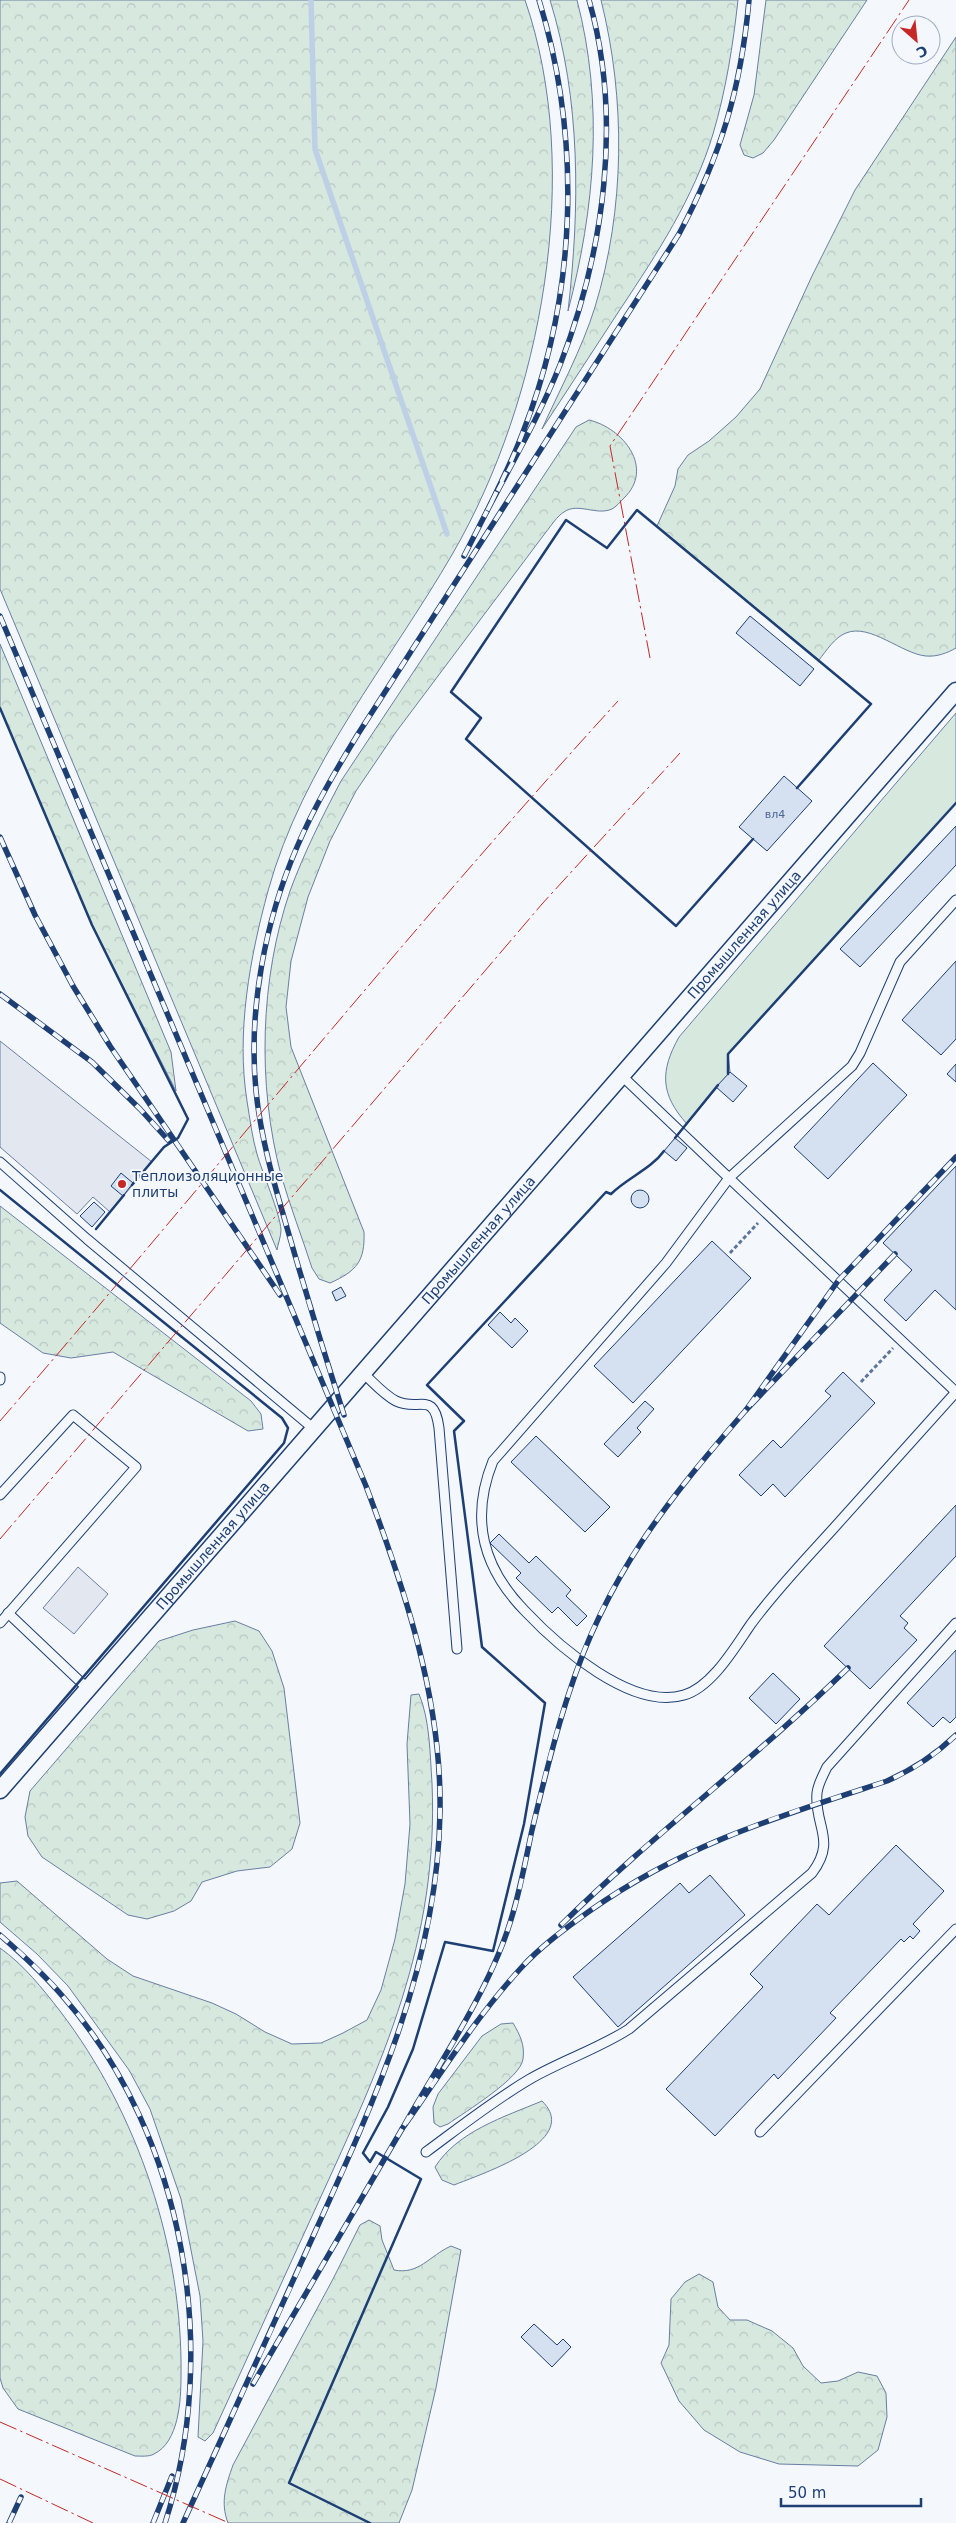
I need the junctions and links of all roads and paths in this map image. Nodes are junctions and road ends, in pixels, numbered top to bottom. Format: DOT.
graph roads {
  1 [pos="956,692"];
  2 [pos="956,900"];
  3 [pos="622,1076"];
  4 [pos="0,1162"];
  5 [pos="729,1178"];
  6 [pos="767,1213"];
  7 [pos="730,1253"];
  8 [pos="900,1340"];
  9 [pos="362,1373"];
  10 [pos="861,1382"];
  11 [pos="956,1392"];
  12 [pos="314,1429"];
  13 [pos="0,1495"];
  14 [pos="8,1613"];
  15 [pos="0,1623"];
  16 [pos="956,1623"];
  17 [pos="457,1649"];
  18 [pos="88,1688"];
  19 [pos="0,1790"];
  20 [pos="956,1930"];
  21 [pos="760,2132"];
  22 [pos="426,2152"];
  1 -- 3 [label="street, Промышленная улица"];
  2 -- 5 [label="lane"];
  3 -- 5 [label="lane"];
  3 -- 9 [label="street, Промышленная улица"];
  4 -- 12 [label="lane"];
  5 -- 6 [label="lane"];
  5 -- 11 [label="lane"];
  6 -- 7 [label="path"];
  6 -- 8 [label="lane"];
  8 -- 10 [label="path"];
  8 -- 11 [label="lane"];
  9 -- 12 [label="street, Промышленная улица"];
  9 -- 17 [label="lane"];
  12 -- 18 [label="street, Промышленная улица"];
  13 -- 14 [label="lane"];
  14 -- 15 [label="lane"];
  14 -- 18 [label="lane"];
  16 -- 22 [label="lane"];
  18 -- 19 [label="street, Промышленная улица"];
  20 -- 21 [label="lane"];
}
